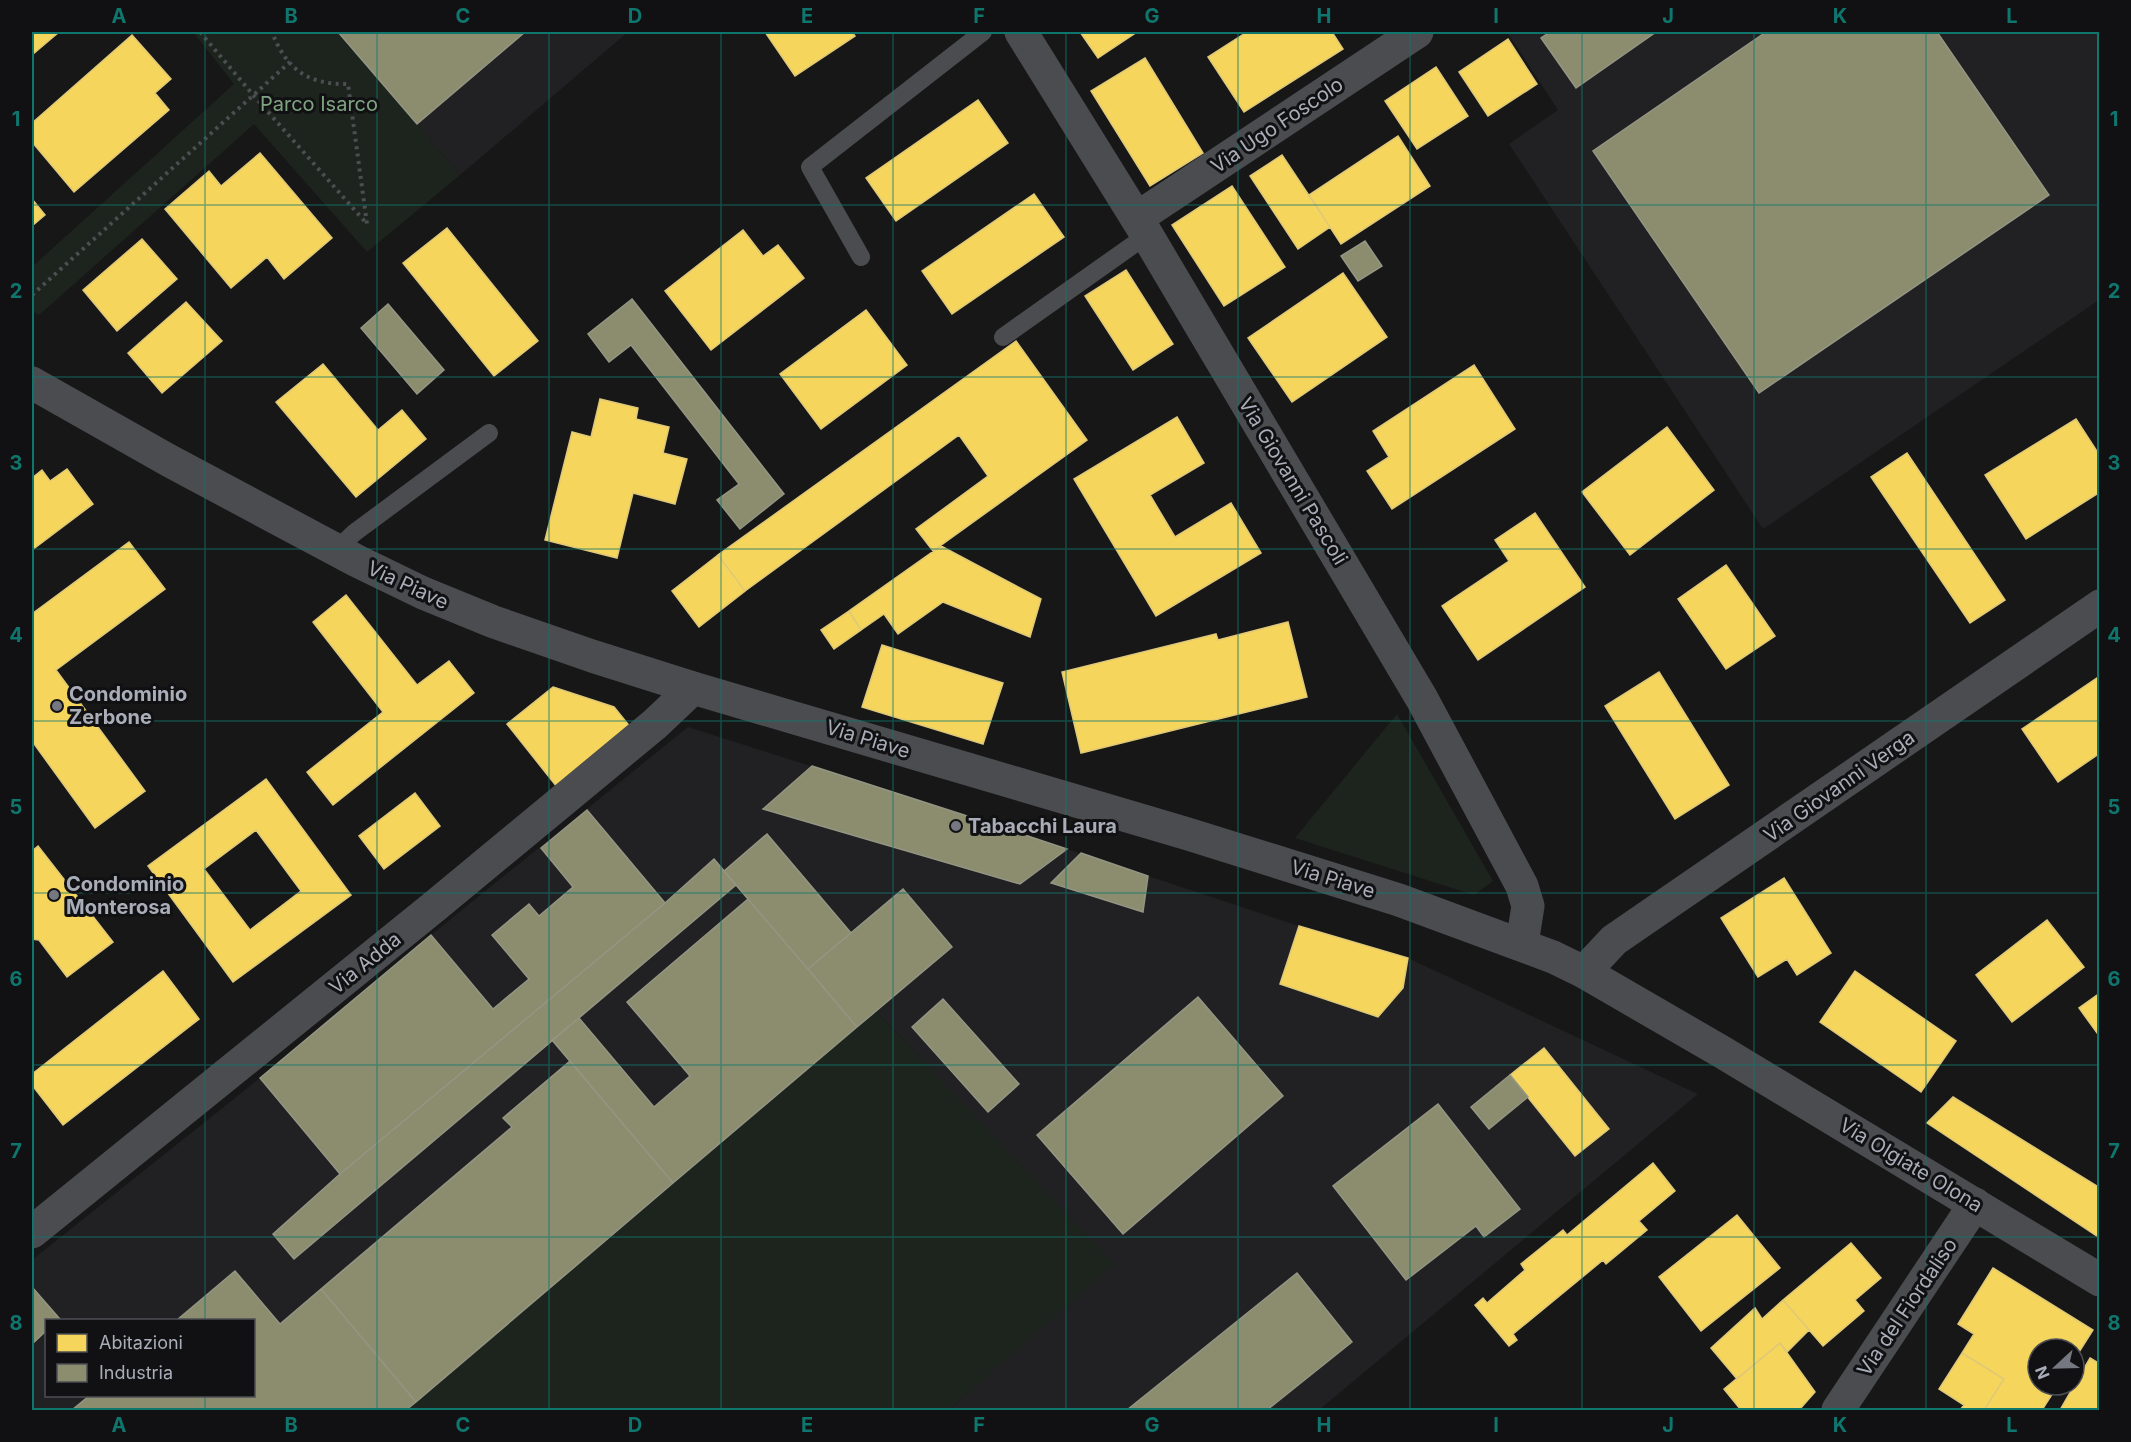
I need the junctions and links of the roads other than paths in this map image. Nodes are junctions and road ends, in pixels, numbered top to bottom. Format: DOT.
graph roads {
  1 [pos="983,32"];
  2 [pos="1021,32"];
  3 [pos="1417,32"];
  4 [pos="1142,226"];
  5 [pos="861,257"];
  6 [pos="1003,337"];
  7 [pos="32,384"];
  8 [pos="489,433"];
  9 [pos="336,550"];
  10 [pos="2100,606"];
  11 [pos="693,688"];
  12 [pos="1522,944"];
  13 [pos="1584,972"];
  14 [pos="1722,1052"];
  15 [pos="1976,1204"];
  16 [pos="32,1232"];
  17 [pos="2100,1280"];
  18 [pos="1838,1410"];
  1 -- 5 [label="lane"];
  2 -- 4 [label="street, Via Giovanni Pascoli"];
  3 -- 4 [label="street, Via Ugo Foscolo"];
  4 -- 6 [label="lane"];
  4 -- 12 [label="street, Via Giovanni Pascoli"];
  7 -- 9 [label="street, Via Piave"];
  8 -- 9 [label="lane"];
  9 -- 11 [label="street, Via Piave"];
  10 -- 13 [label="street, Via Giovanni Verga"];
  11 -- 12 [label="street, Via Piave"];
  11 -- 16 [label="street, Via Adda"];
  12 -- 13 [label="street, Via Piave"];
  13 -- 14 [label="street, Via Piave"];
  14 -- 15 [label="street, Via Olgiate Olona"];
  15 -- 17 [label="street, Via Olgiate Olona"];
  15 -- 18 [label="street, Via del Fiordaliso"];
}
